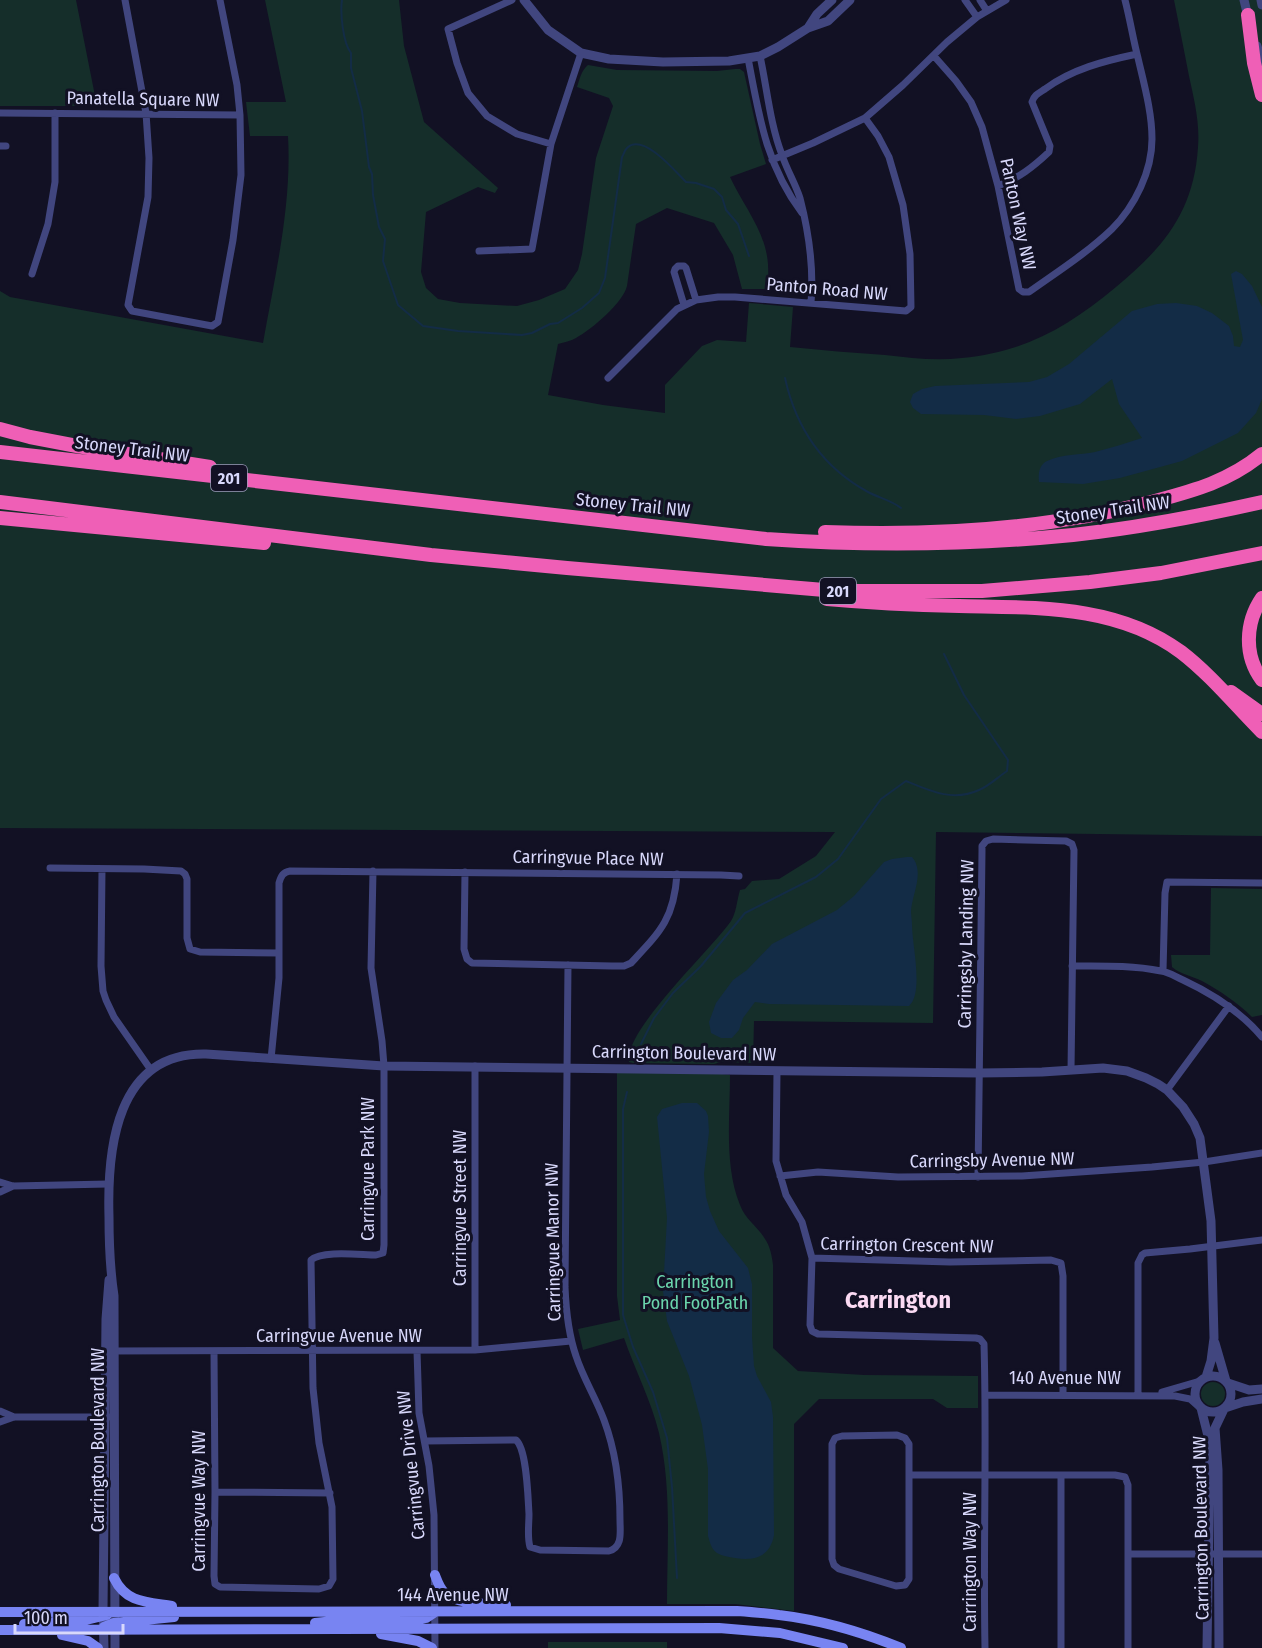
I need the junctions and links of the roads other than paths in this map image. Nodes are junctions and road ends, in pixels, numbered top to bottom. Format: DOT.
graph roads {
  1 [pos="125,0"];
  2 [pos="220,0"];
  3 [pos="513,0"];
  4 [pos="524,0"];
  5 [pos="832,0"];
  6 [pos="850,0"];
  7 [pos="965,0"];
  8 [pos="980,0"];
  9 [pos="1006,0"];
  10 [pos="1125,0"];
  11 [pos="1244,0"];
  12 [pos="1261,0"];
  13 [pos="1262,5"];
  14 [pos="987,11"];
  15 [pos="1248,15"];
  16 [pos="977,17"];
  17 [pos="808,28"];
  18 [pos="581,53"];
  19 [pos="1137,54"];
  20 [pos="760,56"];
  21 [pos="934,56"];
  22 [pos="748,58"];
  23 [pos="1262,63"];
  24 [pos="1262,95"];
  25 [pos="0,113"];
  26 [pos="55,113"];
  27 [pos="146,113"];
  28 [pos="240,115"];
  29 [pos="865,118"];
  30 [pos="550,144"];
  31 [pos="782,155"];
  32 [pos="772,160"];
  33 [pos="998,186"];
  34 [pos="803,215"];
  35 [pos="479,251"];
  36 [pos="33,274"];
  37 [pos="696,300"];
  38 [pos="811,303"];
  39 [pos="684,305"];
  40 [pos="608,378"];
  41 [pos="0,429"];
  42 [pos="0,452"];
  43 [pos="1262,454"];
  44 [pos="1262,497"];
  45 [pos="0,502"];
  46 [pos="1262,502"];
  47 [pos="458,505"];
  48 [pos="1215,513"];
  49 [pos="0,518"];
  50 [pos="711,532"];
  51 [pos="1262,553"];
  52 [pos="431,555"];
  53 [pos="587,569"];
  54 [pos="1262,598"];
  55 [pos="1201,669"];
  56 [pos="1262,680"];
  57 [pos="1262,714"];
  58 [pos="1262,732"];
  59 [pos="50,868"];
  60 [pos="102,869"];
  61 [pos="373,871"];
  62 [pos="465,872"];
  63 [pos="677,874"];
  64 [pos="739,876"];
  65 [pos="1262,883"];
  66 [pos="279,953"];
  67 [pos="567,966"];
  68 [pos="1072,966"];
  69 [pos="1163,971"];
  70 [pos="1229,1006"];
  71 [pos="1262,1037"];
  72 [pos="271,1059"];
  73 [pos="384,1066"];
  74 [pos="475,1066"];
  75 [pos="567,1067"];
  76 [pos="151,1070"];
  77 [pos="1071,1070"];
  78 [pos="777,1071"];
  79 [pos="979,1073"];
  80 [pos="1167,1090"];
  81 [pos="1262,1153"];
  82 [pos="1204,1162"];
  83 [pos="780,1176"];
  84 [pos="978,1177"];
  85 [pos="0,1182"];
  86 [pos="108,1184"];
  87 [pos="12,1186"];
  88 [pos="0,1192"];
  89 [pos="1262,1240"];
  90 [pos="1213,1247"];
  91 [pos="812,1258"];
  92 [pos="1214,1338"];
  93 [pos="571,1341"];
  94 [pos="475,1350"];
  95 [pos="110,1351"];
  96 [pos="214,1351"];
  97 [pos="311,1351"];
  98 [pos="417,1351"];
  99 [pos="1203,1379"];
  100 [pos="1227,1382"];
  101 [pos="1262,1389"];
  102 [pos="986,1395"];
  103 [pos="1063,1395"];
  104 [pos="1142,1395"];
  105 [pos="1262,1399"];
  106 [pos="1200,1407"];
  107 [pos="1224,1409"];
  108 [pos="0,1411"];
  109 [pos="14,1417"];
  110 [pos="110,1417"];
  111 [pos="0,1422"];
  112 [pos="425,1441"];
  113 [pos="909,1475"];
  114 [pos="985,1475"];
  115 [pos="1061,1475"];
  116 [pos="215,1492"];
  117 [pos="330,1492"];
  118 [pos="1128,1554"];
  119 [pos="1262,1554"];
  120 [pos="1213,1555"];
  121 [pos="435,1575"];
  122 [pos="114,1578"];
  123 [pos="202,1611"];
  124 [pos="240,1611"];
  125 [pos="574,1611"];
  126 [pos="0,1612"];
  127 [pos="435,1612"];
  128 [pos="107,1613"];
  129 [pos="111,1628"];
  130 [pos="435,1628"];
  131 [pos="0,1629"];
  132 [pos="258,1629"];
  133 [pos="346,1629"];
  134 [pos="35,1630"];
  135 [pos="98,1648"];
  136 [pos="104,1648"];
  137 [pos="115,1648"];
  138 [pos="433,1648"];
  139 [pos="843,1648"];
  140 [pos="901,1648"];
  141 [pos="985,1648"];
  142 [pos="1061,1648"];
  143 [pos="1128,1648"];
  144 [pos="1208,1648"];
  145 [pos="1219,1648"];
  1 -- 27 [label="street"];
  2 -- 28 [label="street, Panatella Square NW"];
  3 -- 30 [label="street"];
  4 -- 18 [label="street"];
  5 -- 17 [label="street"];
  6 -- 17 [label="street"];
  7 -- 16 [label="street"];
  8 -- 14 [label="street"];
  9 -- 14 [label="street"];
  10 -- 19 [label="street, Panton Way NW"];
  11 -- 15 [label="street"];
  12 -- 13 [label="street"];
  14 -- 16 [label="street"];
  15 -- 23 [label="street"];
  15 -- 24 [label="highway"];
  16 -- 21 [label="street"];
  17 -- 20 [label="street"];
  18 -- 22 [label="street"];
  18 -- 30 [label="street"];
  19 -- 33 [label="street"];
  19 -- 33 [label="street, Panton Way NW"];
  20 -- 22 [label="street"];
  20 -- 31 [label="street"];
  21 -- 29 [label="street"];
  21 -- 33 [label="street, Panton Way NW"];
  22 -- 32 [label="street"];
  25 -- 26 [label="street, Panatella Square NW"];
  26 -- 27 [label="street, Panatella Square NW"];
  26 -- 36 [label="street"];
  27 -- 28 [label="street, Panatella Square NW"];
  27 -- 28 [label="street"];
  29 -- 31 [label="street"];
  29 -- 38 [label="street, Panton Road NW"];
  30 -- 35 [label="street"];
  31 -- 32 [label="street"];
  31 -- 34 [label="street"];
  32 -- 34 [label="street"];
  34 -- 38 [label="street"];
  37 -- 38 [label="street, Panton Road NW"];
  37 -- 39 [label="street, Panton Road NW"];
  37 -- 39 [label="street"];
  39 -- 40 [label="street, Panton Road NW"];
  41 -- 47 [label="highway"];
  42 -- 47 [label="highway, Stoney Trail NW / 201"];
  43 -- 50 [label="highway"];
  44 -- 48 [label="highway"];
  45 -- 52 [label="highway, 201"];
  46 -- 48 [label="highway, Stoney Trail NW / 201"];
  47 -- 50 [label="highway, Stoney Trail NW / 201"];
  48 -- 50 [label="highway, Stoney Trail NW / 201"];
  49 -- 52 [label="highway"];
  51 -- 53 [label="highway, 201"];
  52 -- 53 [label="highway, 201"];
  53 -- 55 [label="highway"];
  54 -- 56 [label="highway"];
  55 -- 57 [label="highway"];
  55 -- 58 [label="highway"];
  59 -- 60 [label="street"];
  60 -- 66 [label="street"];
  60 -- 76 [label="street"];
  61 -- 62 [label="street, Carringvue Place NW"];
  61 -- 66 [label="street, Carringvue Place NW"];
  61 -- 73 [label="street"];
  62 -- 63 [label="street, Carringvue Place NW"];
  62 -- 67 [label="street, Carringvue Place NW"];
  63 -- 64 [label="street"];
  63 -- 67 [label="street, Carringvue Place NW"];
  65 -- 69 [label="street"];
  66 -- 72 [label="street, Carringvue Place NW"];
  67 -- 75 [label="street, Carringvue Manor NW"];
  68 -- 69 [label="street"];
  68 -- 77 [label="street, Carringsby Landing NW"];
  68 -- 79 [label="street, Carringsby Landing NW"];
  69 -- 70 [label="street"];
  70 -- 71 [label="street"];
  70 -- 80 [label="street"];
  72 -- 73 [label="street, Carrington Boulevard NW"];
  72 -- 76 [label="street, Carrington Boulevard NW"];
  73 -- 74 [label="street, Carrington Boulevard NW"];
  73 -- 97 [label="street, Carringvue Park NW"];
  74 -- 75 [label="street, Carrington Boulevard NW"];
  74 -- 94 [label="street, Carringvue Street NW"];
  75 -- 78 [label="street, Carrington Boulevard NW"];
  75 -- 93 [label="street, Carringvue Manor NW"];
  76 -- 86 [label="street, Carrington Boulevard NW"];
  77 -- 79 [label="street, Carrington Boulevard NW"];
  77 -- 80 [label="street, Carrington Boulevard NW"];
  78 -- 79 [label="street, Carrington Boulevard NW"];
  78 -- 83 [label="street"];
  79 -- 84 [label="street"];
  80 -- 82 [label="street, Carrington Boulevard NW"];
  81 -- 82 [label="street, Carringsby Avenue NW"];
  82 -- 84 [label="street, Carringsby Avenue NW"];
  82 -- 90 [label="street, Carrington Boulevard NW"];
  83 -- 84 [label="street, Carringsby Avenue NW"];
  83 -- 91 [label="street"];
  85 -- 87 [label="street"];
  86 -- 87 [label="street"];
  86 -- 95 [label="street, Carrington Boulevard NW"];
  87 -- 88 [label="street"];
  89 -- 90 [label="street"];
  90 -- 92 [label="street, Carrington Boulevard NW"];
  90 -- 104 [label="street"];
  91 -- 102 [label="street, Carrington Crescent NW"];
  91 -- 103 [label="street, Carrington Crescent NW"];
  92 -- 99 [label="street, Carrington Boulevard NW"];
  92 -- 100 [label="street, Carrington Boulevard NW"];
  93 -- 94 [label="street, Carringvue Avenue NW"];
  93 -- 112 [label="street, Carringvue Manor NW"];
  94 -- 98 [label="street, Carringvue Avenue NW"];
  95 -- 96 [label="street, Carringvue Avenue NW"];
  95 -- 110 [label="street, Carrington Boulevard NW"];
  96 -- 97 [label="street, Carringvue Avenue NW"];
  96 -- 116 [label="street, Carringvue Way NW"];
  97 -- 98 [label="street, Carringvue Avenue NW"];
  97 -- 117 [label="street, Carringvue Way NW"];
  98 -- 112 [label="street, Carringvue Drive NW"];
  99 -- 100 [label="street, 140 Avenue NW"];
  99 -- 104 [label="street, 140 Avenue NW"];
  99 -- 106 [label="street"];
  100 -- 101 [label="street, 140 Avenue NW"];
  100 -- 107 [label="street"];
  102 -- 103 [label="street, 140 Avenue NW"];
  102 -- 114 [label="street, Carrington Way NW"];
  103 -- 104 [label="street, 140 Avenue NW"];
  104 -- 106 [label="street, 140 Avenue NW"];
  105 -- 107 [label="street, 140 Avenue NW"];
  106 -- 107 [label="street, 140 Avenue NW"];
  106 -- 120 [label="street, Carrington Boulevard NW"];
  107 -- 120 [label="street, Carrington Boulevard NW"];
  108 -- 109 [label="street"];
  109 -- 110 [label="street"];
  109 -- 111 [label="street"];
  110 -- 122 [label="street, Carrington Boulevard NW"];
  110 -- 128 [label="street, Carrington Boulevard NW"];
  112 -- 121 [label="street, Carringvue Drive NW"];
  113 -- 113 [label="street"];
  113 -- 114 [label="street"];
  114 -- 115 [label="street, Carrington Way NW"];
  114 -- 141 [label="street, Carrington Way NW"];
  115 -- 118 [label="street, Carrington Way NW"];
  115 -- 142 [label="street"];
  116 -- 117 [label="street"];
  116 -- 117 [label="street, Carringvue Way NW"];
  118 -- 120 [label="street"];
  118 -- 143 [label="street, Carrington Way NW"];
  119 -- 120 [label="street"];
  120 -- 144 [label="street, Carrington Boulevard NW"];
  120 -- 145 [label="street, Carrington Boulevard NW"];
  121 -- 125 [label="main road"];
  121 -- 127 [label="street, Carringvue Drive NW"];
  122 -- 123 [label="main road"];
  122 -- 128 [label="street, Carrington Boulevard NW"];
  123 -- 124 [label="main road, 144 Avenue NW"];
  123 -- 128 [label="main road, 144 Avenue NW"];
  124 -- 127 [label="main road, 144 Avenue NW"];
  124 -- 129 [label="main road"];
  125 -- 127 [label="main road, 144 Avenue NW"];
  125 -- 140 [label="main road, 144 Avenue NW"];
  126 -- 128 [label="main road, 144 Avenue NW"];
  127 -- 130 [label="street, Carringvue Drive NW"];
  127 -- 132 [label="main road"];
  128 -- 129 [label="street"];
  128 -- 131 [label="main road"];
  129 -- 132 [label="main road, 144 Avenue NW"];
  129 -- 134 [label="main road, 144 Avenue NW"];
  129 -- 136 [label="street"];
  129 -- 137 [label="street"];
  130 -- 133 [label="main road, 144 Avenue NW"];
  130 -- 138 [label="street, Carringvue Drive NW"];
  130 -- 139 [label="main road, 144 Avenue NW"];
  131 -- 134 [label="main road, 144 Avenue NW"];
  132 -- 133 [label="main road, 144 Avenue NW"];
  133 -- 138 [label="main road"];
  134 -- 135 [label="main road"];
}
